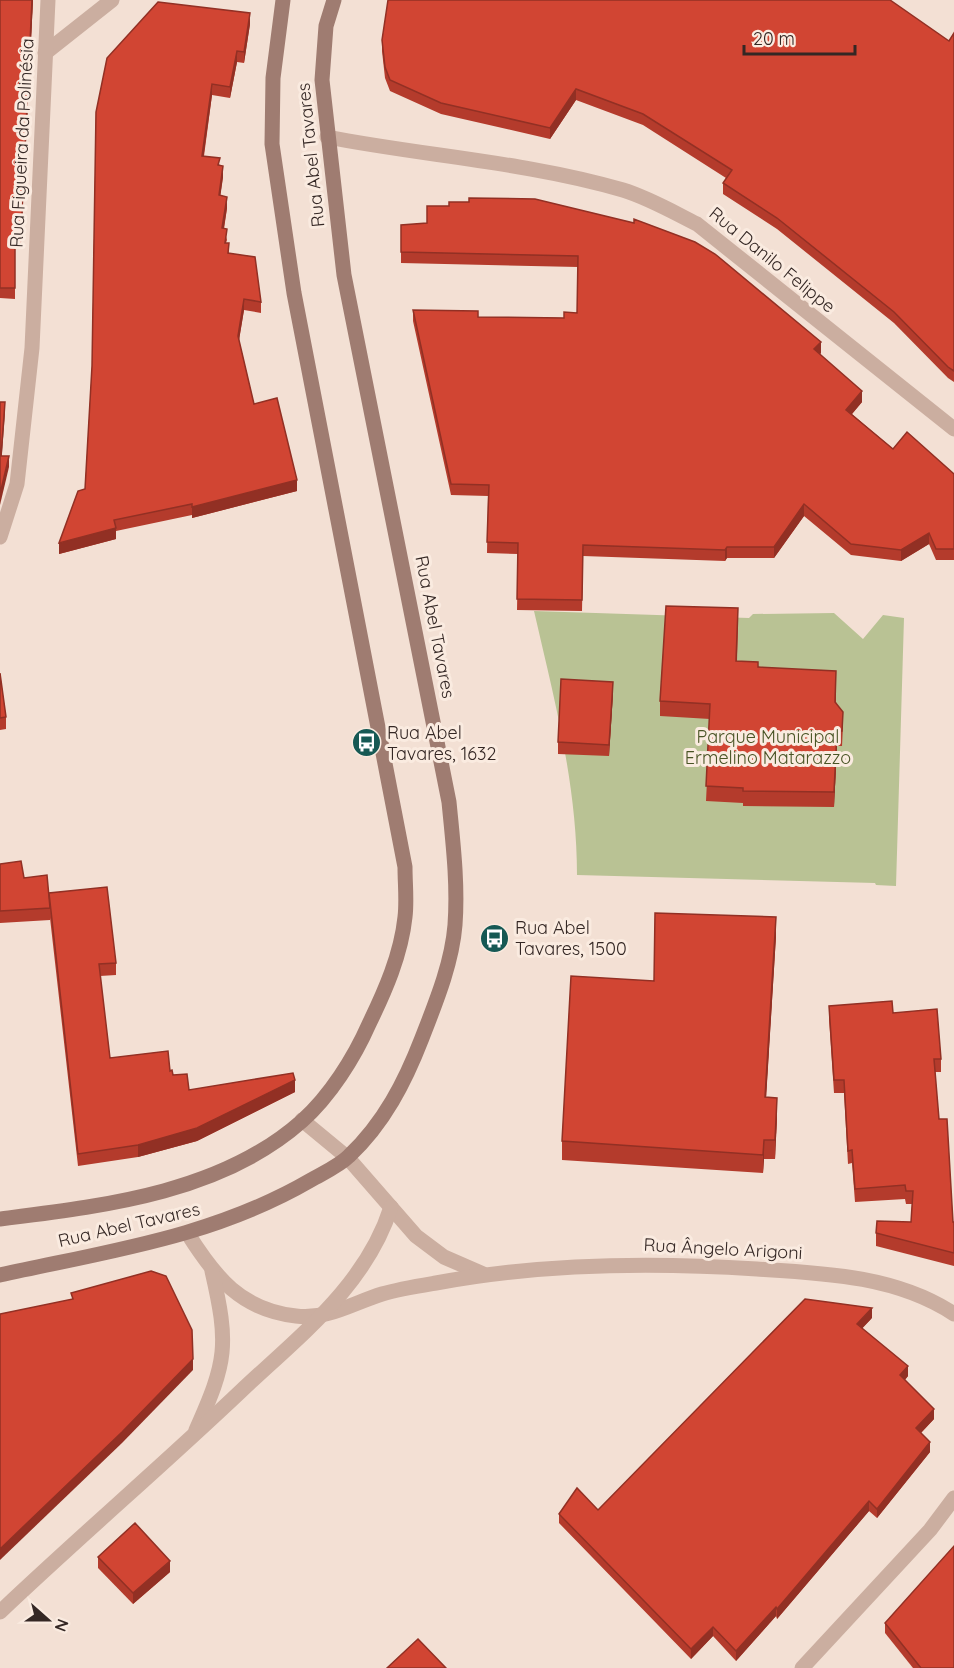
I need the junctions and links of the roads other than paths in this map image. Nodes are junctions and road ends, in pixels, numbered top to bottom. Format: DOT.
graph roads {
  1 [pos="48,0"];
  2 [pos="112,0"];
  3 [pos="283,0"];
  4 [pos="334,0"];
  5 [pos="45,53"];
  6 [pos="327,137"];
  7 [pos="954,429"];
  8 [pos="0,537"];
  9 [pos="302,1120"];
  10 [pos="348,1158"];
  11 [pos="391,1207"];
  12 [pos="0,1219"];
  13 [pos="188,1234"];
  14 [pos="212,1271"];
  15 [pos="483,1274"];
  16 [pos="0,1275"];
  17 [pos="954,1314"];
  18 [pos="319,1317"];
  19 [pos="192,1438"];
  20 [pos="954,1498"];
  21 [pos="0,1612"];
  22 [pos="802,1668"];
  1 -- 5 [label="street, Rua Figueira da Polinésia"];
  2 -- 5 [label="street"];
  3 -- 9 [label="street, Rua Abel Tavares"];
  4 -- 6 [label="street, Rua Abel Tavares"];
  5 -- 8 [label="street, Rua Figueira da Polinésia"];
  6 -- 7 [label="street, Rua Danilo Felippe"];
  6 -- 10 [label="street, Rua Abel Tavares"];
  9 -- 10 [label="street, Rua Ângelo Arigoni"];
  9 -- 12 [label="street, Rua Abel Tavares"];
  10 -- 11 [label="street, Rua Ângelo Arigoni"];
  10 -- 13 [label="street, Rua Abel Tavares"];
  11 -- 15 [label="street, Rua Ângelo Arigoni"];
  11 -- 18 [label="street"];
  13 -- 14 [label="street, Rua Ângelo Arigoni"];
  13 -- 16 [label="street, Rua Abel Tavares"];
  14 -- 18 [label="street, Rua Ângelo Arigoni"];
  14 -- 19 [label="street"];
  15 -- 17 [label="street, Rua Ângelo Arigoni"];
  15 -- 18 [label="street, Rua Ângelo Arigoni"];
  18 -- 19 [label="street"];
  19 -- 21 [label="street"];
  20 -- 22 [label="street"];
}
